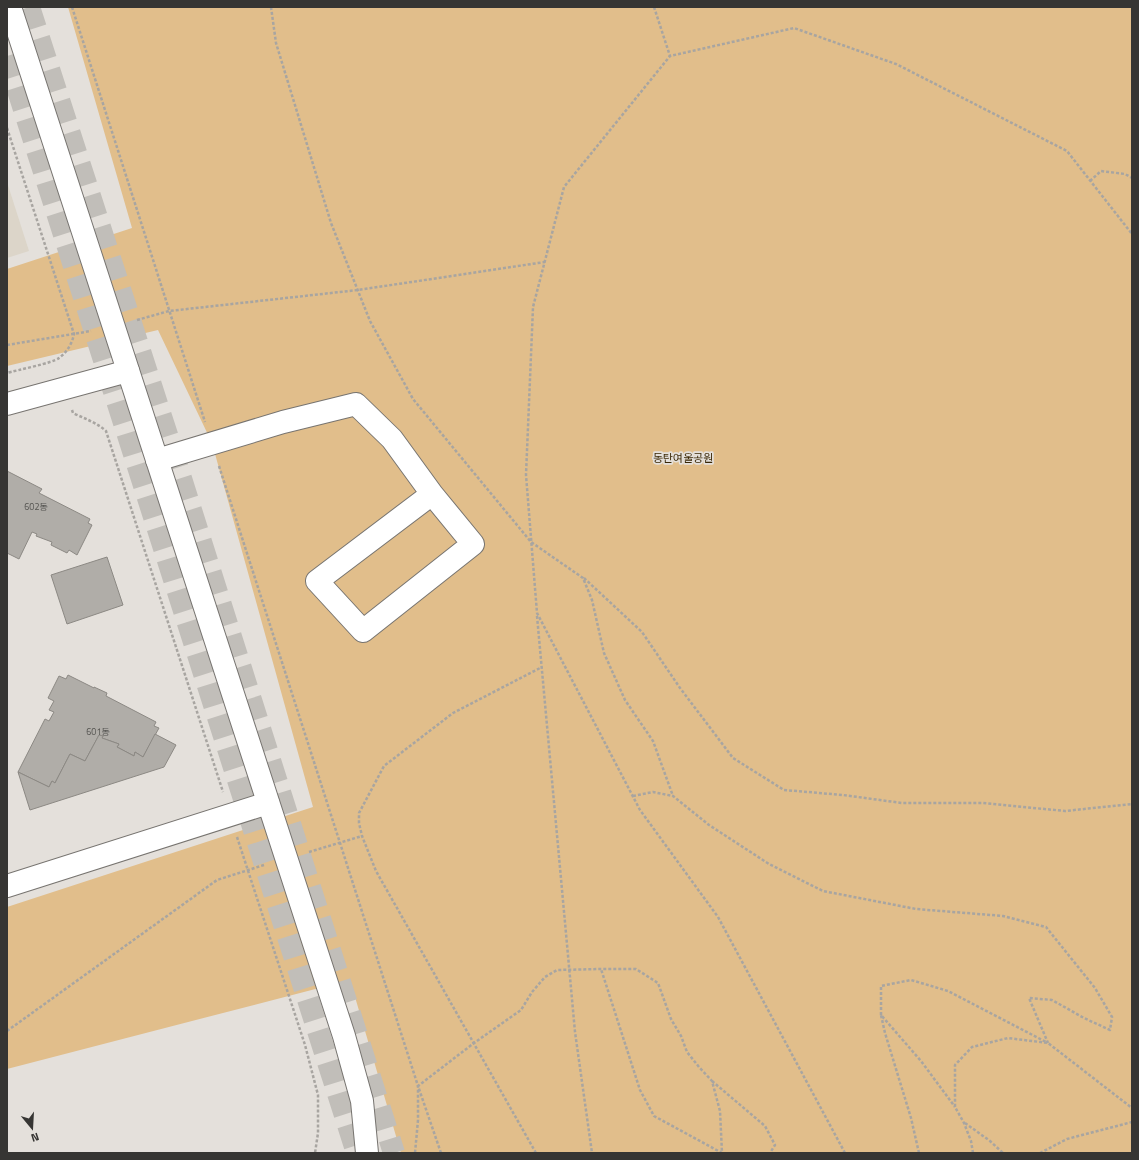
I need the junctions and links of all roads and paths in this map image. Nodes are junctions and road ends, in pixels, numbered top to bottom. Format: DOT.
graph roads {
  1 [pos="10,7"];
  2 [pos="72,7"];
  3 [pos="270,7"];
  4 [pos="654,7"];
  5 [pos="670,56"];
  6 [pos="7,128"];
  7 [pos="1132,178"];
  8 [pos="1090,181"];
  9 [pos="1132,234"];
  10 [pos="545,262"];
  11 [pos="358,290"];
  12 [pos="170,311"];
  13 [pos="114,327"];
  14 [pos="74,334"];
  15 [pos="7,345"];
  16 [pos="128,371"];
  17 [pos="7,373"];
  18 [pos="7,404"];
  19 [pos="73,413"];
  20 [pos="212,443"];
  21 [pos="157,460"];
  22 [pos="432,494"];
  23 [pos="531,542"];
  24 [pos="583,578"];
  25 [pos="537,613"];
  26 [pos="542,667"];
  27 [pos="633,796"];
  28 [pos="673,796"];
  29 [pos="268,804"];
  30 [pos="1132,804"];
  31 [pos="230,815"];
  32 [pos="362,836"];
  33 [pos="340,842"];
  34 [pos="286,858"];
  35 [pos="248,870"];
  36 [pos="7,886"];
  37 [pos="601,969"];
  38 [pos="570,970"];
  39 [pos="881,1015"];
  40 [pos="7,1031"];
  41 [pos="474,1043"];
  42 [pos="1048,1043"];
  43 [pos="712,1081"];
  44 [pos="418,1086"];
  45 [pos="955,1107"];
  46 [pos="1132,1108"];
  47 [pos="1132,1122"];
  48 [pos="964,1123"];
  49 [pos="315,1153"];
  50 [pos="367,1153"];
  51 [pos="415,1153"];
  52 [pos="441,1153"];
  53 [pos="536,1153"];
  54 [pos="592,1153"];
  55 [pos="722,1153"];
  56 [pos="770,1153"];
  57 [pos="846,1153"];
  58 [pos="919,1153"];
  59 [pos="973,1153"];
  60 [pos="1003,1153"];
  61 [pos="1040,1153"];
  1 -- 13 [label="street"];
  2 -- 12 [label="path"];
  3 -- 11 [label="path"];
  4 -- 5 [label="path"];
  5 -- 8 [label="path"];
  5 -- 10 [label="path"];
  6 -- 14 [label="path"];
  7 -- 8 [label="path"];
  8 -- 9 [label="path"];
  10 -- 11 [label="path"];
  10 -- 23 [label="path"];
  11 -- 12 [label="path"];
  11 -- 23 [label="path"];
  12 -- 13 [label="path"];
  12 -- 20 [label="path"];
  13 -- 14 [label="path"];
  13 -- 16 [label="street"];
  14 -- 15 [label="path"];
  14 -- 17 [label="path"];
  16 -- 18 [label="street"];
  16 -- 21 [label="street"];
  19 -- 31 [label="path"];
  20 -- 21 [label="street"];
  20 -- 22 [label="street"];
  20 -- 33 [label="path"];
  21 -- 29 [label="street"];
  22 -- 22 [label="street"];
  23 -- 24 [label="path"];
  23 -- 25 [label="path"];
  24 -- 28 [label="path"];
  24 -- 30 [label="path"];
  25 -- 26 [label="path"];
  25 -- 27 [label="path"];
  26 -- 32 [label="path"];
  26 -- 38 [label="path"];
  27 -- 28 [label="path"];
  27 -- 57 [label="path"];
  28 -- 42 [label="path"];
  29 -- 31 [label="street"];
  29 -- 34 [label="street"];
  31 -- 35 [label="path"];
  31 -- 36 [label="street"];
  32 -- 33 [label="path"];
  32 -- 41 [label="path"];
  33 -- 34 [label="path"];
  33 -- 44 [label="path"];
  34 -- 35 [label="path"];
  34 -- 50 [label="street"];
  35 -- 40 [label="path"];
  35 -- 49 [label="path"];
  37 -- 38 [label="path"];
  37 -- 43 [label="path"];
  37 -- 55 [label="path"];
  38 -- 41 [label="path"];
  38 -- 54 [label="path"];
  39 -- 42 [label="path"];
  39 -- 45 [label="path"];
  39 -- 58 [label="path"];
  41 -- 44 [label="path"];
  41 -- 53 [label="path"];
  42 -- 45 [label="path"];
  42 -- 46 [label="path"];
  43 -- 55 [label="path"];
  43 -- 56 [label="path"];
  44 -- 51 [label="path"];
  44 -- 52 [label="path"];
  45 -- 48 [label="path"];
  47 -- 61 [label="path"];
  48 -- 59 [label="path"];
  48 -- 60 [label="path"];
}
